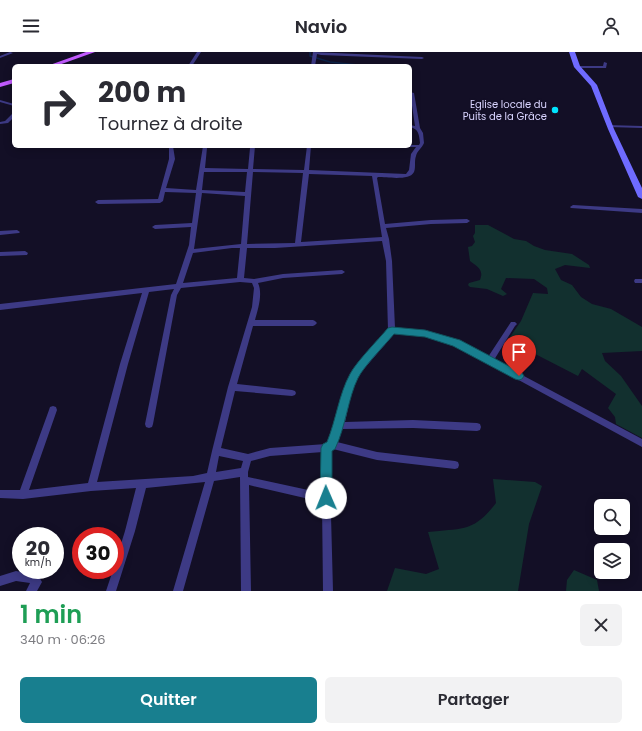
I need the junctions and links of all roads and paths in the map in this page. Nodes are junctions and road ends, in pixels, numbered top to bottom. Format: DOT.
graph roads {
  1 [pos="92,52"];
  2 [pos="99,52"];
  3 [pos="198,52"];
  4 [pos="315,52"];
  5 [pos="572,52"];
  6 [pos="11,53"];
  7 [pos="0,57"];
  8 [pos="422,58"];
  9 [pos="605,63"];
  10 [pos="56,64"];
  11 [pos="63,64"];
  12 [pos="191,64"];
  13 [pos="313,64"];
  14 [pos="577,67"];
  15 [pos="12,80"];
  16 [pos="0,84"];
  17 [pos="412,93"];
  18 [pos="2,101"];
  19 [pos="12,104"];
  20 [pos="12,118"];
  21 [pos="0,123"];
  22 [pos="412,126"];
  23 [pos="609,126"];
  24 [pos="418,127"];
  25 [pos="642,127"];
  26 [pos="412,146"];
  27 [pos="420,146"];
  28 [pos="171,148"];
  29 [pos="205,148"];
  30 [pos="253,148"];
  31 [pos="309,148"];
  32 [pos="201,170"];
  33 [pos="250,171"];
  34 [pos="306,172"];
  35 [pos="377,175"];
  36 [pos="164,190"];
  37 [pos="199,191"];
  38 [pos="248,194"];
  39 [pos="642,197"];
  40 [pos="98,202"];
  41 [pos="573,207"];
  42 [pos="642,211"];
  43 [pos="467,221"];
  44 [pos="195,225"];
  45 [pos="384,226"];
  46 [pos="155,227"];
  47 [pos="17,232"];
  48 [pos="0,233"];
  49 [pos="386,239"];
  50 [pos="298,244"];
  51 [pos="245,246"];
  52 [pos="190,251"];
  53 [pos="25,253"];
  54 [pos="0,254"];
  55 [pos="342,272"];
  56 [pos="240,280"];
  57 [pos="254,281"];
  58 [pos="179,286"];
  59 [pos="146,291"];
  60 [pos="0,308"];
  61 [pos="250,323"];
  62 [pos="313,323"];
  63 [pos="513,324"];
  64 [pos="392,331"];
  65 [pos="490,360"];
  66 [pos="232,387"];
  67 [pos="292,393"];
  68 [pos="53,410"];
  69 [pos="149,424"];
  70 [pos="340,425"];
  71 [pos="477,427"];
  72 [pos="642,443"];
  73 [pos="329,447"];
  74 [pos="216,451"];
  75 [pos="248,458"];
  76 [pos="455,465"];
  77 [pos="244,476"];
  78 [pos="211,477"];
  79 [pos="142,484"];
  80 [pos="92,487"];
  81 [pos="0,494"];
  82 [pos="23,495"];
  83 [pos="326,498"];
  84 [pos="0,581"];
  85 [pos="31,591"];
  86 [pos="111,591"];
  87 [pos="178,591"];
  88 [pos="246,591"];
  89 [pos="328,591"];
  1 -- 10 [label="main road"];
  2 -- 11 [label="main road"];
  3 -- 12 [label="street"];
  4 -- 8 [label="street"];
  4 -- 13 [label="street"];
  5 -- 14 [label="main road"];
  6 -- 7 [label="street"];
  9 -- 14 [label="street"];
  14 -- 23 [label="main road"];
  15 -- 16 [label="main road"];
  17 -- 24 [label="street"];
  18 -- 19 [label="street"];
  20 -- 21 [label="street"];
  22 -- 24 [label="street"];
  23 -- 25 [label="street"];
  23 -- 39 [label="main road"];
  24 -- 27 [label="street"];
  26 -- 27 [label="street"];
  27 -- 35 [label="street"];
  28 -- 36 [label="street"];
  29 -- 32 [label="street"];
  30 -- 33 [label="street"];
  31 -- 34 [label="street"];
  32 -- 33 [label="street"];
  32 -- 37 [label="street"];
  33 -- 34 [label="street"];
  33 -- 38 [label="street"];
  34 -- 35 [label="street"];
  34 -- 50 [label="street"];
  35 -- 45 [label="street"];
  36 -- 37 [label="street"];
  36 -- 40 [label="street"];
  37 -- 38 [label="street"];
  37 -- 44 [label="street"];
  38 -- 51 [label="street"];
  41 -- 42 [label="street"];
  43 -- 45 [label="street"];
  44 -- 46 [label="street"];
  44 -- 52 [label="street"];
  45 -- 49 [label="street"];
  47 -- 48 [label="street"];
  49 -- 50 [label="street"];
  49 -- 64 [label="street"];
  50 -- 51 [label="street"];
  51 -- 52 [label="street"];
  51 -- 56 [label="street"];
  52 -- 58 [label="street"];
  53 -- 54 [label="street"];
  55 -- 57 [label="street"];
  56 -- 57 [label="street"];
  56 -- 58 [label="street"];
  57 -- 61 [label="street"];
  58 -- 59 [label="street"];
  58 -- 69 [label="street"];
  59 -- 60 [label="street"];
  59 -- 80 [label="street"];
  61 -- 62 [label="street"];
  61 -- 66 [label="street"];
  63 -- 65 [label="street"];
  64 -- 65 [label="street"];
  64 -- 70 [label="street"];
  65 -- 72 [label="street"];
  66 -- 67 [label="street"];
  66 -- 74 [label="street"];
  68 -- 82 [label="street"];
  70 -- 71 [label="street"];
  70 -- 73 [label="street"];
  73 -- 75 [label="street"];
  73 -- 76 [label="street"];
  73 -- 83 [label="street"];
  74 -- 75 [label="street"];
  74 -- 78 [label="street"];
  75 -- 77 [label="street"];
  77 -- 78 [label="street"];
  77 -- 83 [label="street"];
  77 -- 88 [label="street"];
  78 -- 79 [label="street"];
  78 -- 87 [label="street"];
  79 -- 80 [label="street"];
  79 -- 86 [label="street"];
  80 -- 82 [label="street"];
  81 -- 82 [label="street"];
  83 -- 89 [label="street"];
  84 -- 85 [label="street"];
}
